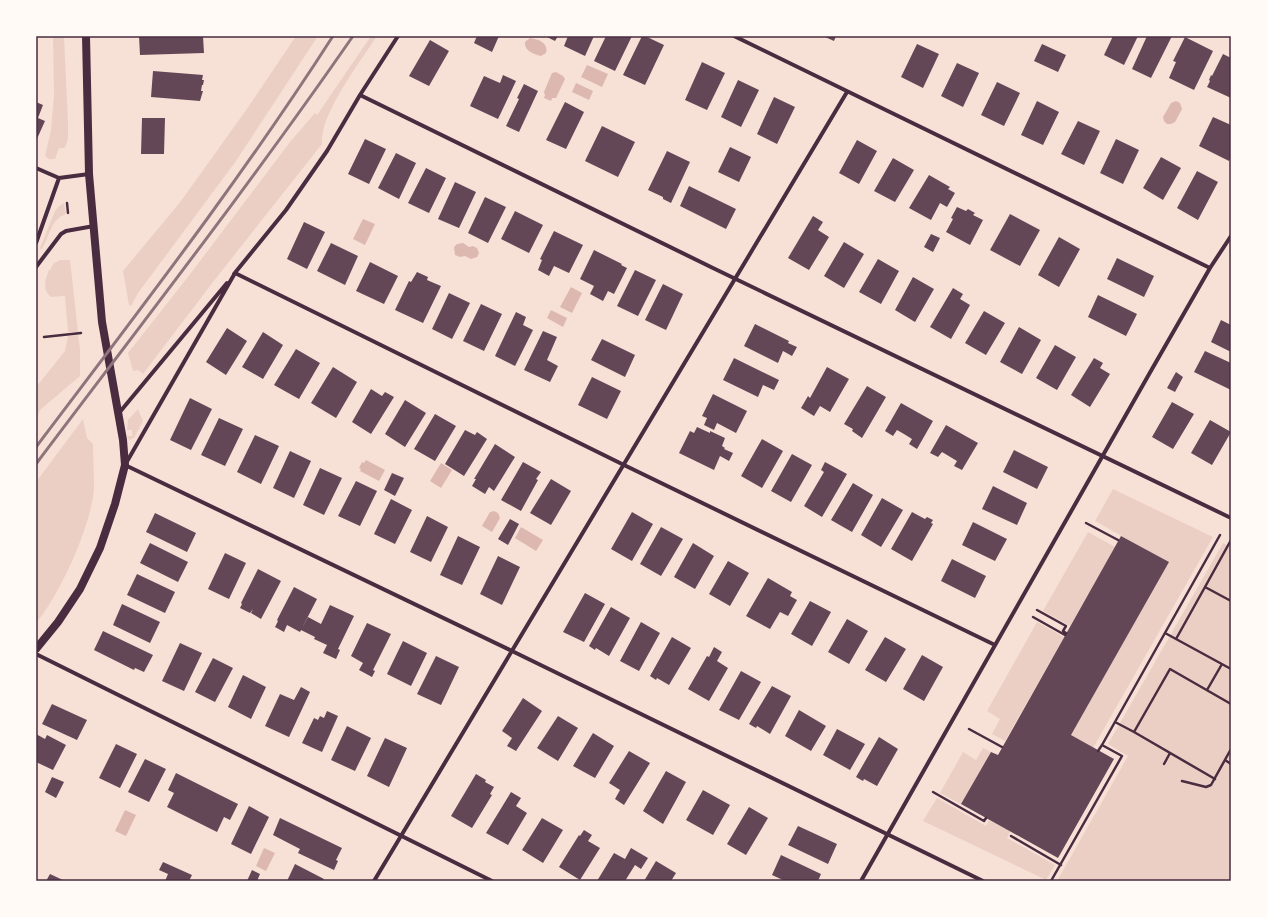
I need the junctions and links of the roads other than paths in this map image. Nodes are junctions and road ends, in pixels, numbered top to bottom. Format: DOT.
graph roads {
  1 [pos="86,36"];
  2 [pos="398,36"];
  3 [pos="734,36"];
  4 [pos="847,92"];
  5 [pos="360,95"];
  6 [pos="36,168"];
  7 [pos="89,174"];
  8 [pos="59,178"];
  9 [pos="94,226"];
  10 [pos="1231,236"];
  11 [pos="36,243"];
  12 [pos="36,267"];
  13 [pos="1210,268"];
  14 [pos="235,273"];
  15 [pos="736,279"];
  16 [pos="118,416"];
  17 [pos="1102,456"];
  18 [pos="125,465"];
  19 [pos="624,465"];
  20 [pos="1231,518"];
  21 [pos="995,645"];
  22 [pos="36,649"];
  23 [pos="512,651"];
  24 [pos="36,654"];
  25 [pos="888,834"];
  26 [pos="401,837"];
  27 [pos="374,881"];
  28 [pos="492,881"];
  29 [pos="861,881"];
  30 [pos="983,881"];
  1 -- 7 [label="main road"];
  2 -- 5 [label="street"];
  3 -- 4 [label="street"];
  4 -- 13 [label="street"];
  4 -- 15 [label="street"];
  5 -- 14 [label="street"];
  5 -- 15 [label="street"];
  6 -- 8 [label="street"];
  7 -- 8 [label="street"];
  7 -- 9 [label="main road"];
  8 -- 11 [label="street"];
  9 -- 12 [label="street"];
  9 -- 16 [label="main road"];
  10 -- 13 [label="street"];
  13 -- 17 [label="street"];
  14 -- 16 [label="street"];
  14 -- 18 [label="street"];
  14 -- 19 [label="street"];
  15 -- 17 [label="street"];
  15 -- 19 [label="street"];
  16 -- 18 [label="main road"];
  17 -- 20 [label="street"];
  17 -- 21 [label="street"];
  18 -- 22 [label="main road"];
  18 -- 23 [label="street"];
  19 -- 21 [label="street"];
  19 -- 23 [label="street"];
  21 -- 25 [label="street"];
  23 -- 25 [label="street"];
  23 -- 26 [label="street"];
  24 -- 26 [label="street"];
  25 -- 29 [label="street"];
  25 -- 30 [label="street"];
  26 -- 27 [label="street"];
  26 -- 28 [label="street"];
}
